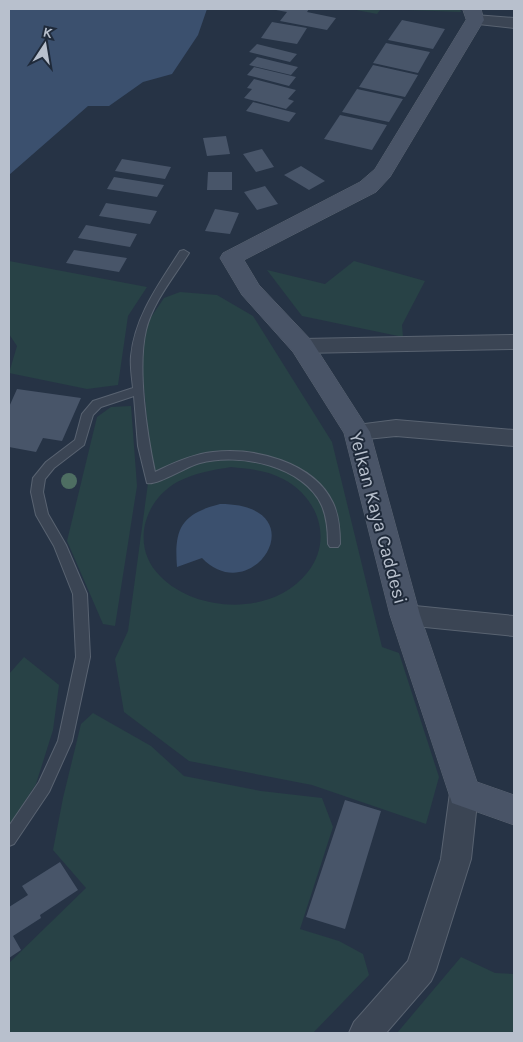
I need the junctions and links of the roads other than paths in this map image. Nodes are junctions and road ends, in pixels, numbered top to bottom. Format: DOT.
graph roads {
  1 [pos="474,14"];
  2 [pos="514,23"];
  3 [pos="184,253"];
  4 [pos="514,342"];
  5 [pos="302,346"];
  6 [pos="139,390"];
  7 [pos="357,432"];
  8 [pos="514,438"];
  9 [pos="334,544"];
  10 [pos="405,615"];
  11 [pos="514,626"];
  12 [pos="464,793"];
  13 [pos="514,810"];
  14 [pos="9,839"];
  15 [pos="365,1033"];
  1 -- 2 [label="street"];
  1 -- 5 [label="street, Yelkan Kaya Caddesi"];
  3 -- 6 [label="lane"];
  4 -- 5 [label="street"];
  5 -- 7 [label="street, Yelkan Kaya Caddesi"];
  6 -- 9 [label="lane"];
  6 -- 14 [label="lane"];
  7 -- 8 [label="street"];
  7 -- 10 [label="street, Yelkan Kaya Caddesi"];
  10 -- 11 [label="street"];
  10 -- 12 [label="street, Yelkan Kaya Caddesi"];
  12 -- 13 [label="street"];
  12 -- 15 [label="street"];
}
